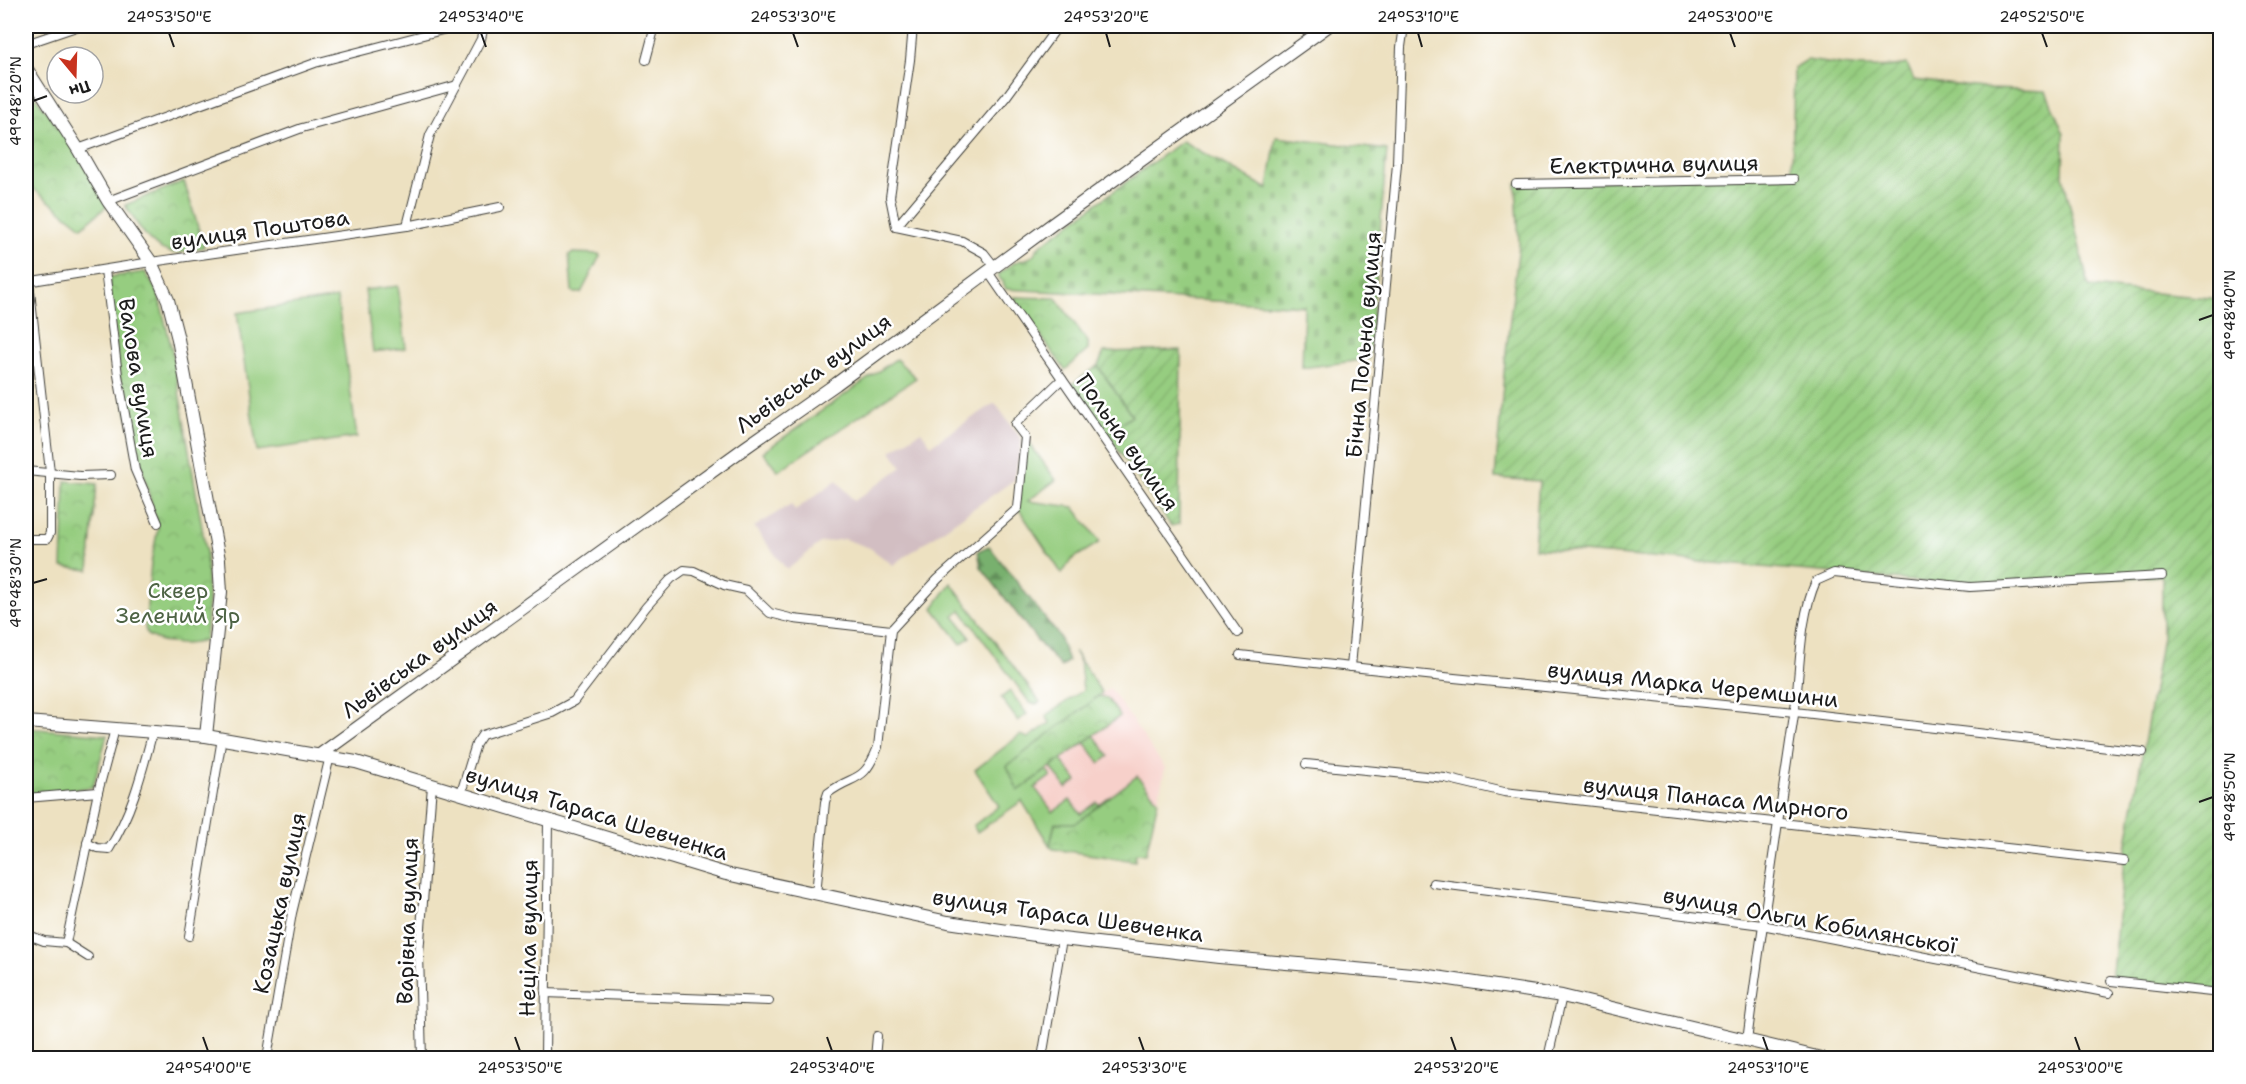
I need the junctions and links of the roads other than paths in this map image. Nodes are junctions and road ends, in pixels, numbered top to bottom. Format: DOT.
graph roads {
  1 [pos="79,26"];
  2 [pos="458,26"];
  3 [pos="484,26"];
  4 [pos="655,26"];
  5 [pos="913,26"];
  6 [pos="1058,26"];
  7 [pos="1328,26"];
  8 [pos="1404,26"];
  9 [pos="26,44"];
  10 [pos="646,60"];
  11 [pos="26,69"];
  12 [pos="457,85"];
  13 [pos="78,149"];
  14 [pos="1794,179"];
  15 [pos="1516,184"];
  16 [pos="108,201"];
  17 [pos="500,207"];
  18 [pos="407,226"];
  19 [pos="896,227"];
  20 [pos="151,262"];
  21 [pos="992,269"];
  22 [pos="105,270"];
  23 [pos="27,282"];
  24 [pos="1062,379"];
  25 [pos="26,471"];
  26 [pos="50,472"];
  27 [pos="111,475"];
  28 [pos="158,523"];
  29 [pos="26,539"];
  30 [pos="2162,576"];
  31 [pos="891,630"];
  32 [pos="1238,633"];
  33 [pos="1240,655"];
  34 [pos="1351,667"];
  35 [pos="1795,712"];
  36 [pos="26,722"];
  37 [pos="115,729"];
  38 [pos="153,730"];
  39 [pos="206,736"];
  40 [pos="222,738"];
  41 [pos="2143,752"];
  42 [pos="326,755"];
  43 [pos="1306,764"];
  44 [pos="432,785"];
  45 [pos="98,792"];
  46 [pos="460,793"];
  47 [pos="26,798"];
  48 [pos="548,820"];
  49 [pos="1778,824"];
  50 [pos="87,843"];
  51 [pos="2124,861"];
  52 [pos="1433,883"];
  53 [pos="816,894"];
  54 [pos="1762,925"];
  55 [pos="26,934"];
  56 [pos="189,936"];
  57 [pos="1062,939"];
  58 [pos="66,943"];
  59 [pos="88,957"];
  60 [pos="2111,981"];
  61 [pos="545,993"];
  62 [pos="2109,993"];
  63 [pos="2220,993"];
  64 [pos="1562,996"];
  65 [pos="770,1001"];
  66 [pos="877,1036"];
  67 [pos="1747,1041"];
  68 [pos="545,1056"];
  69 [pos="267,1059"];
  70 [pos="422,1059"];
  71 [pos="875,1059"];
  72 [pos="1042,1059"];
  73 [pos="1548,1059"];
  74 [pos="1821,1059"];
  1 -- 9 [label="street"];
  2 -- 13 [label="street"];
  3 -- 12 [label="street"];
  4 -- 10 [label="street"];
  5 -- 19 [label="street"];
  6 -- 19 [label="street"];
  7 -- 21 [label="main road, Львівська вулиця"];
  8 -- 34 [label="street, Бічна Польна вулиця"];
  11 -- 13 [label="main road"];
  12 -- 16 [label="street"];
  12 -- 18 [label="street"];
  13 -- 16 [label="main road"];
  14 -- 15 [label="street, Електрична вулиця"];
  16 -- 20 [label="main road"];
  17 -- 18 [label="street, вулиця Поштова"];
  18 -- 20 [label="street, вулиця Поштова"];
  19 -- 21 [label="street, Польна вулиця"];
  20 -- 22 [label="street, вулиця Поштова"];
  20 -- 39 [label="main road"];
  21 -- 24 [label="street, Польна вулиця"];
  21 -- 42 [label="main road, Львівська вулиця"];
  22 -- 23 [label="street, вулиця Поштова"];
  22 -- 28 [label="street, Валова вулиця"];
  23 -- 26 [label="street"];
  24 -- 31 [label="street"];
  24 -- 32 [label="street, Польна вулиця"];
  25 -- 26 [label="street"];
  26 -- 27 [label="street"];
  26 -- 29 [label="street"];
  30 -- 35 [label="street"];
  31 -- 46 [label="street"];
  31 -- 53 [label="street"];
  33 -- 34 [label="street, вулиця Марка Черемшини"];
  34 -- 35 [label="street, вулиця Марка Черемшини"];
  35 -- 41 [label="street, вулиця Марка Черемшини"];
  35 -- 49 [label="street"];
  36 -- 37 [label="main road, вулиця Тараса Шевченка"];
  37 -- 38 [label="main road, вулиця Тараса Шевченка"];
  37 -- 45 [label="street"];
  38 -- 39 [label="main road, вулиця Тараса Шевченка"];
  38 -- 50 [label="street"];
  39 -- 40 [label="main road, вулиця Тараса Шевченка"];
  40 -- 42 [label="main road, вулиця Тараса Шевченка"];
  40 -- 56 [label="street"];
  42 -- 44 [label="main road, вулиця Тараса Шевченка"];
  42 -- 69 [label="street, Козацька вулиця"];
  43 -- 49 [label="street, вулиця Панаса Мирного"];
  44 -- 46 [label="main road, вулиця Тараса Шевченка"];
  44 -- 70 [label="street, Варівна вулиця"];
  45 -- 47 [label="street"];
  45 -- 50 [label="street"];
  46 -- 48 [label="main road, вулиця Тараса Шевченка"];
  48 -- 53 [label="main road, вулиця Тараса Шевченка"];
  48 -- 61 [label="street, Неціла вулиця"];
  49 -- 51 [label="street, вулиця Панаса Мирного"];
  49 -- 54 [label="street"];
  50 -- 58 [label="street"];
  52 -- 54 [label="street, вулиця Ольги Кобилянської"];
  53 -- 57 [label="main road, вулиця Тараса Шевченка"];
  54 -- 62 [label="street, вулиця Ольги Кобилянської"];
  54 -- 67 [label="street"];
  55 -- 58 [label="street"];
  57 -- 64 [label="main road, вулиця Тараса Шевченка"];
  57 -- 72 [label="street"];
  58 -- 59 [label="street"];
  60 -- 63 [label="street"];
  61 -- 65 [label="street"];
  61 -- 68 [label="street, Неціла вулиця"];
  64 -- 67 [label="main road, вулиця Тараса Шевченка"];
  64 -- 73 [label="street"];
  66 -- 71 [label="street"];
  67 -- 74 [label="main road, вулиця Тараса Шевченка"];
}
